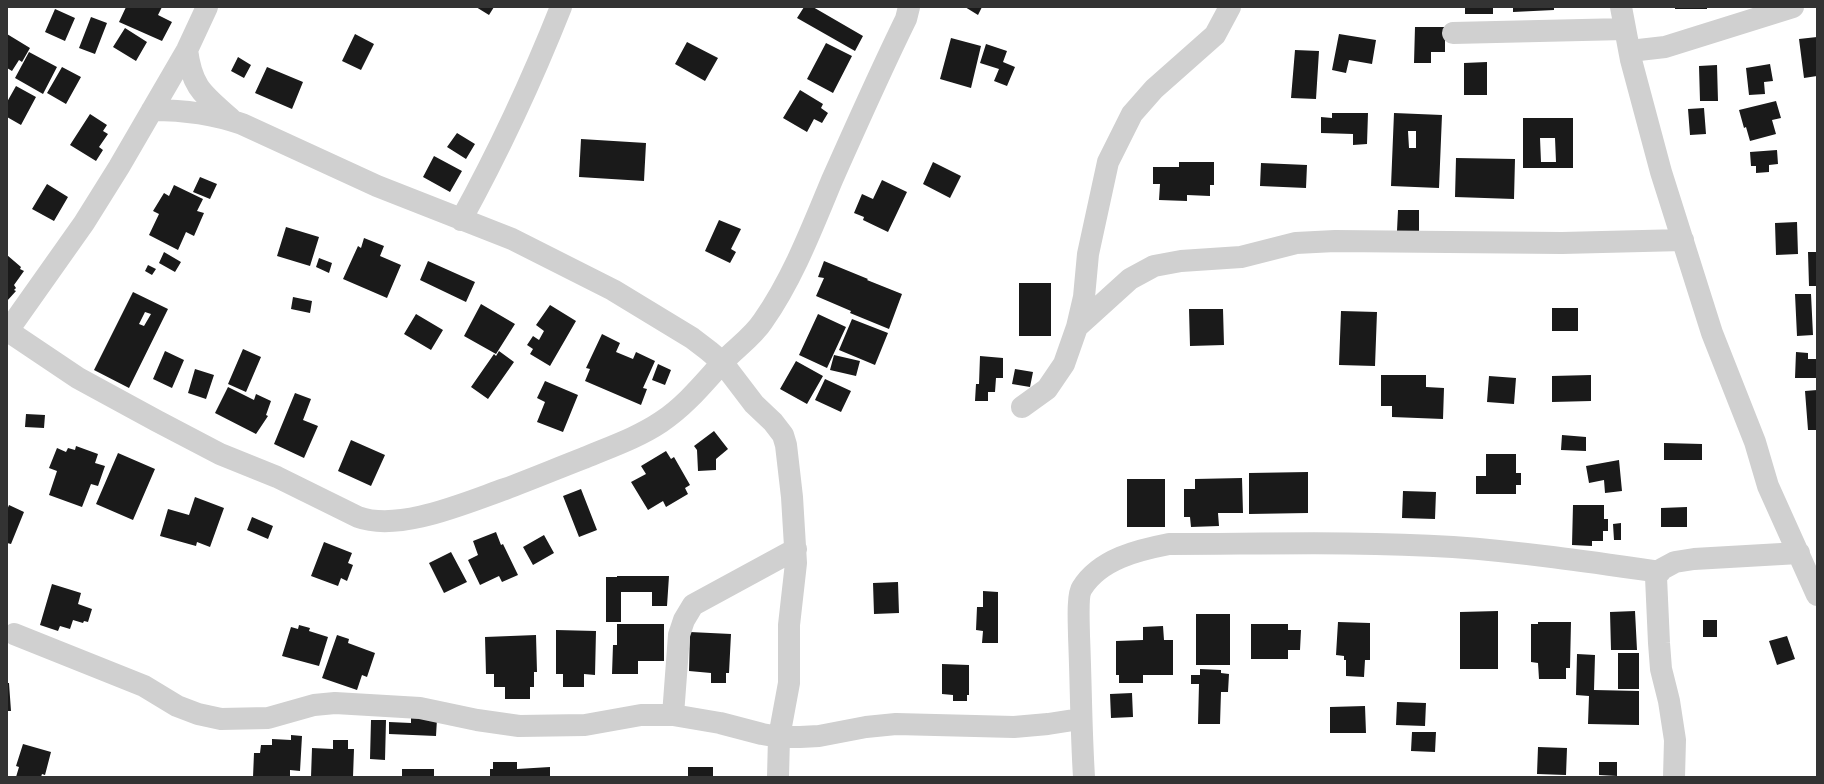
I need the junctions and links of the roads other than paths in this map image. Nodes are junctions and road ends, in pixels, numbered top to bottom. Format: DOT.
graph roads {
  1 [pos="207,7"];
  2 [pos="561,7"];
  3 [pos="909,7"];
  4 [pos="1230,7"];
  5 [pos="1621,7"];
  6 [pos="1793,7"];
  7 [pos="1625,28"];
  8 [pos="1453,32"];
  9 [pos="187,50"];
  10 [pos="1630,51"];
  11 [pos="152,110"];
  12 [pos="232,120"];
  13 [pos="461,220"];
  14 [pos="1683,240"];
  15 [pos="1077,327"];
  16 [pos="7,331"];
  17 [pos="722,362"];
  18 [pos="1022,407"];
  19 [pos="796,549"];
  20 [pos="1798,553"];
  21 [pos="1660,572"];
  22 [pos="1817,595"];
  23 [pos="14,634"];
  24 [pos="673,715"];
  25 [pos="1080,718"];
  26 [pos="779,737"];
  27 [pos="778,777"];
  28 [pos="1084,777"];
  29 [pos="1674,777"];
  1 -- 9 [label="street"];
  2 -- 13 [label="street"];
  3 -- 17 [label="street"];
  4 -- 15 [label="street"];
  5 -- 7 [label="street"];
  6 -- 10 [label="street"];
  7 -- 8 [label="street"];
  7 -- 10 [label="street"];
  9 -- 11 [label="street"];
  9 -- 12 [label="street"];
  10 -- 14 [label="street"];
  11 -- 12 [label="street"];
  11 -- 16 [label="street"];
  12 -- 13 [label="street"];
  13 -- 17 [label="street"];
  14 -- 15 [label="street"];
  14 -- 20 [label="street"];
  15 -- 18 [label="street"];
  16 -- 17 [label="street"];
  17 -- 19 [label="street"];
  19 -- 24 [label="street"];
  19 -- 26 [label="street"];
  20 -- 21 [label="street"];
  20 -- 22 [label="street"];
  21 -- 25 [label="street"];
  21 -- 29 [label="street"];
  23 -- 24 [label="street"];
  24 -- 26 [label="street"];
  25 -- 26 [label="street"];
  25 -- 28 [label="street"];
  26 -- 27 [label="street"];
}
